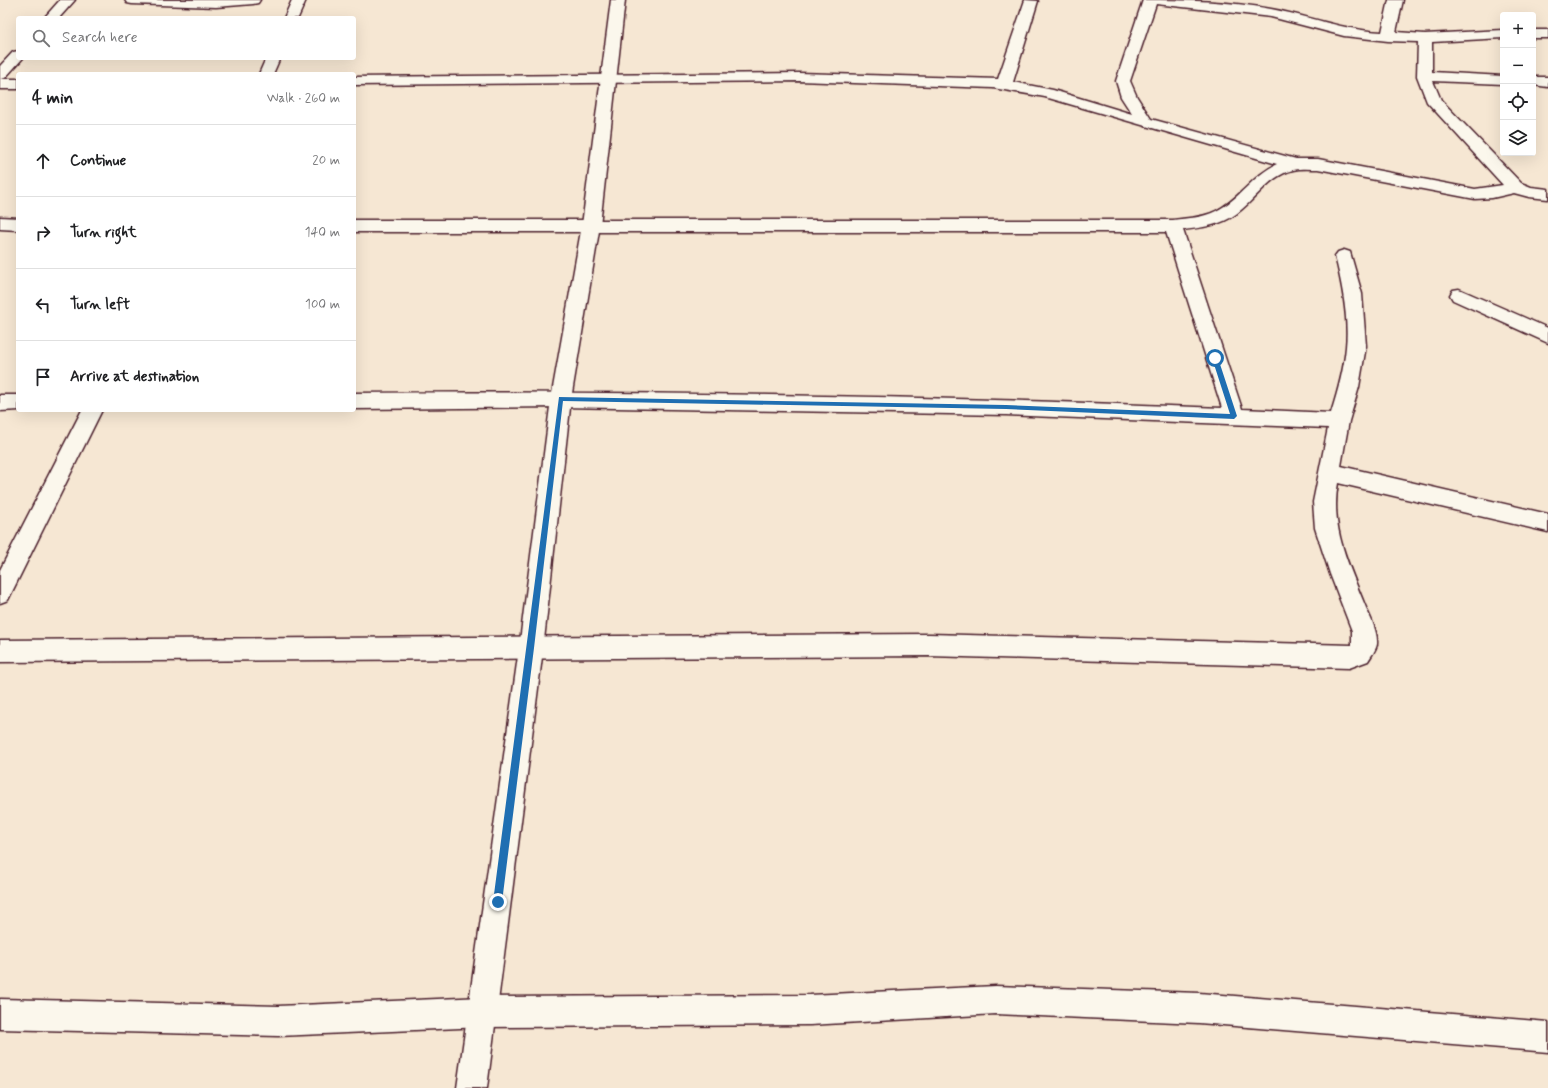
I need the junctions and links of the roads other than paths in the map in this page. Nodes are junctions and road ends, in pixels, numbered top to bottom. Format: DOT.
graph roads {
  1 [pos="68,0"];
  2 [pos="132,0"];
  3 [pos="253,0"];
  4 [pos="299,0"];
  5 [pos="618,0"];
  6 [pos="1150,0"];
  7 [pos="1158,0"];
  8 [pos="1396,0"];
  9 [pos="1031,1"];
  10 [pos="54,16"];
  11 [pos="292,16"];
  12 [pos="1500,34"];
  13 [pos="1536,34"];
  14 [pos="1548,34"];
  15 [pos="1388,37"];
  16 [pos="1425,38"];
  17 [pos="16,57"];
  18 [pos="272,60"];
  19 [pos="267,72"];
  20 [pos="0,75"];
  21 [pos="1424,76"];
  22 [pos="610,79"];
  23 [pos="356,80"];
  24 [pos="1500,80"];
  25 [pos="1536,81"];
  26 [pos="1548,82"];
  27 [pos="0,84"];
  28 [pos="16,84"];
  29 [pos="1005,84"];
  30 [pos="1145,122"];
  31 [pos="1296,164"];
  32 [pos="1515,187"];
  33 [pos="1548,194"];
  34 [pos="0,223"];
  35 [pos="16,224"];
  36 [pos="592,225"];
  37 [pos="356,226"];
  38 [pos="1174,226"];
  39 [pos="1344,256"];
  40 [pos="1460,295"];
  41 [pos="1548,336"];
  42 [pos="561,399"];
  43 [pos="356,402"];
  44 [pos="0,403"];
  45 [pos="16,404"];
  46 [pos="91,412"];
  47 [pos="1234,416"];
  48 [pos="1339,422"];
  49 [pos="1329,472"];
  50 [pos="1548,523"];
  51 [pos="0,593"];
  52 [pos="531,648"];
  53 [pos="0,651"];
  54 [pos="483,1012"];
  55 [pos="0,1014"];
  56 [pos="1548,1037"];
  57 [pos="472,1088"];
  1 -- 10 [label="street"];
  2 -- 3 [label="street"];
  4 -- 11 [label="street"];
  5 -- 22 [label="street"];
  6 -- 30 [label="street"];
  7 -- 15 [label="street"];
  8 -- 15 [label="street"];
  9 -- 29 [label="street"];
  12 -- 16 [label="street"];
  13 -- 14 [label="street"];
  15 -- 16 [label="street"];
  16 -- 21 [label="street"];
  17 -- 20 [label="street"];
  18 -- 19 [label="street"];
  21 -- 24 [label="street"];
  21 -- 32 [label="street"];
  22 -- 23 [label="street"];
  22 -- 29 [label="street"];
  22 -- 36 [label="street"];
  25 -- 26 [label="street"];
  27 -- 28 [label="street"];
  29 -- 30 [label="street"];
  30 -- 31 [label="street"];
  31 -- 32 [label="street"];
  31 -- 38 [label="street"];
  32 -- 33 [label="street"];
  34 -- 35 [label="street"];
  36 -- 37 [label="street"];
  36 -- 38 [label="street"];
  36 -- 42 [label="street"];
  38 -- 47 [label="street"];
  39 -- 48 [label="street"];
  40 -- 41 [label="street"];
  42 -- 43 [label="street"];
  42 -- 47 [label="street"];
  42 -- 52 [label="street"];
  44 -- 45 [label="street"];
  46 -- 51 [label="street"];
  47 -- 48 [label="street"];
  48 -- 49 [label="street"];
  49 -- 50 [label="street"];
  49 -- 52 [label="street"];
  52 -- 53 [label="street"];
  52 -- 54 [label="street"];
  54 -- 55 [label="street"];
  54 -- 56 [label="street"];
  54 -- 57 [label="street"];
}
